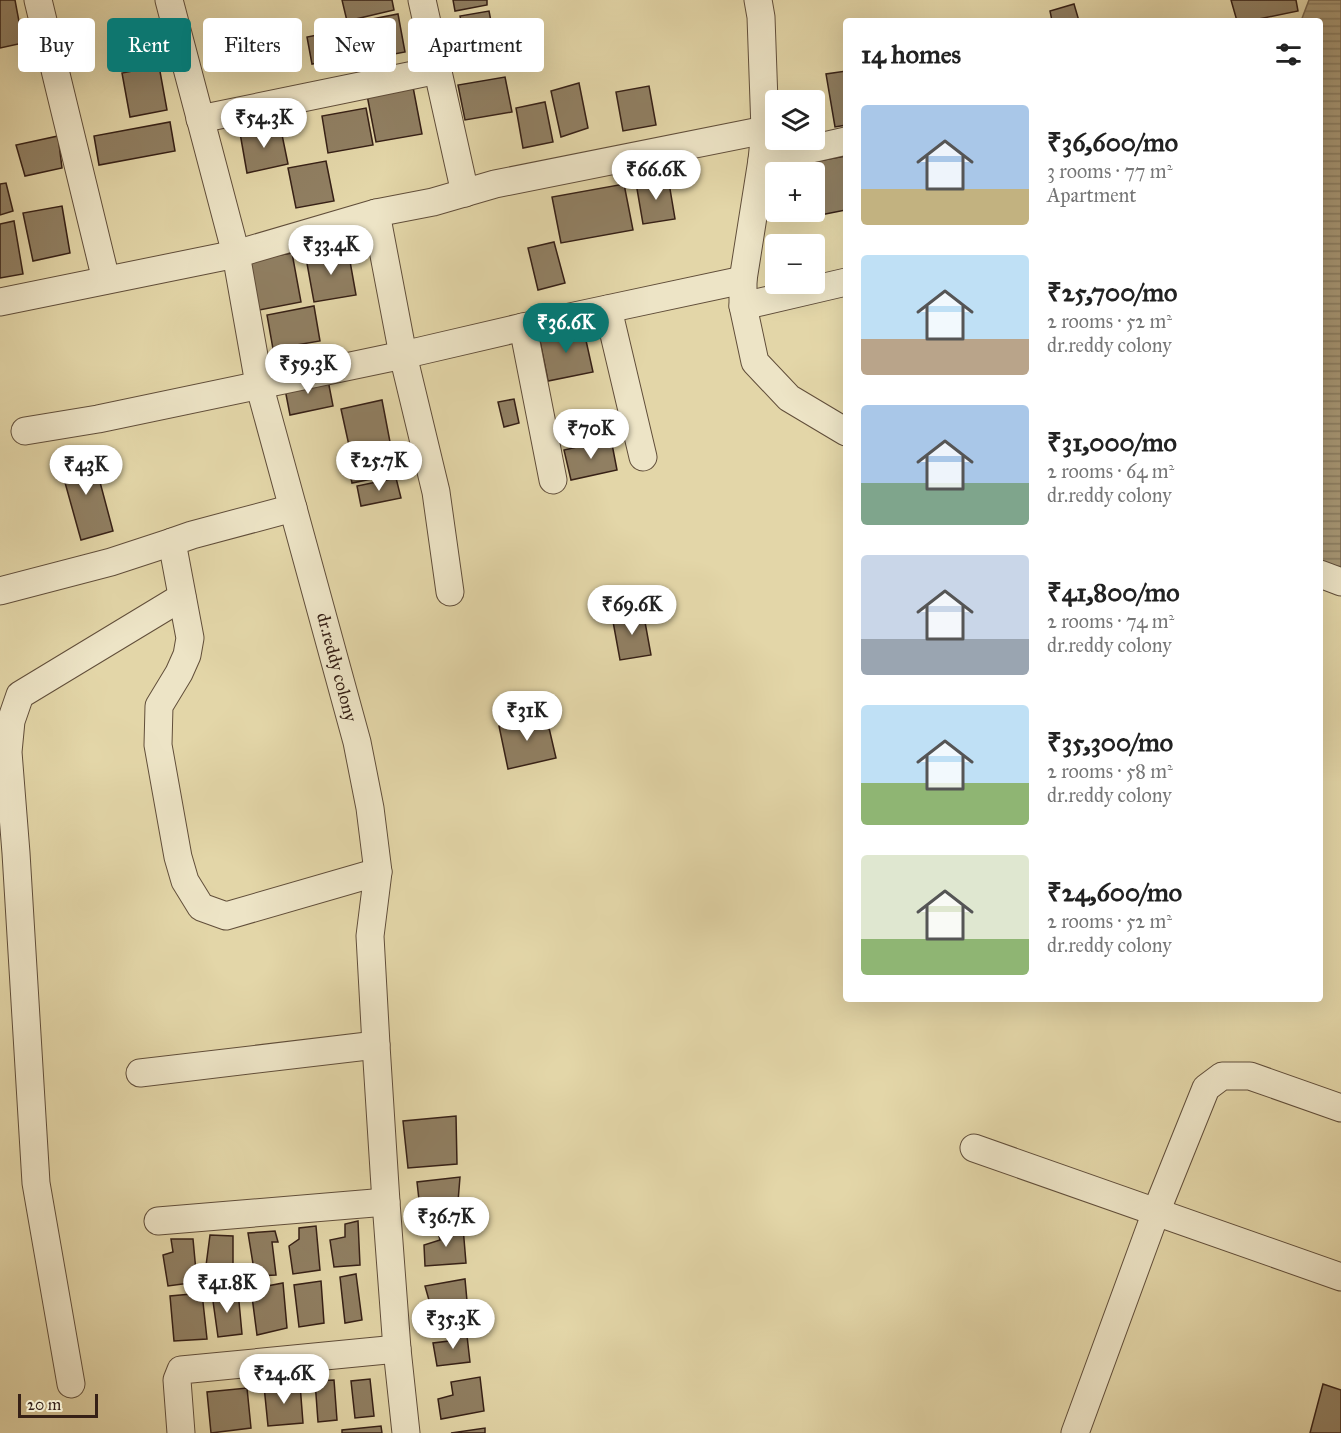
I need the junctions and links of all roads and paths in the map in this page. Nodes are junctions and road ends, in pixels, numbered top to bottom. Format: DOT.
graph roads {
  1 [pos="38,0"];
  2 [pos="169,0"];
  3 [pos="422,0"];
  4 [pos="758,0"];
  5 [pos="426,18"];
  6 [pos="428,72"];
  7 [pos="438,72"];
  8 [pos="200,119"];
  9 [pos="765,130"];
  10 [pos="843,142"];
  11 [pos="762,160"];
  12 [pos="465,193"];
  13 [pos="376,213"];
  14 [pos="236,254"];
  15 [pos="106,279"];
  16 [pos="843,282"];
  17 [pos="743,293"];
  18 [pos="0,302"];
  19 [pos="608,309"];
  20 [pos="523,327"];
  21 [pos="403,355"];
  22 [pos="259,384"];
  23 [pos="843,430"];
  24 [pos="25,431"];
  25 [pos="643,457"];
  26 [pos="553,480"];
  27 [pos="293,508"];
  28 [pos="172,542"];
  29 [pos="1323,575"];
  30 [pos="1341,582"];
  31 [pos="0,591"];
  32 [pos="450,592"];
  33 [pos="182,597"];
  34 [pos="378,872"];
  35 [pos="376,1045"];
  36 [pos="140,1073"];
  37 [pos="1341,1108"];
  38 [pos="974,1148"];
  39 [pos="386,1202"];
  40 [pos="1156,1212"];
  41 [pos="158,1221"];
  42 [pos="1341,1277"];
  43 [pos="397,1349"];
  44 [pos="71,1384"];
  45 [pos="181,1433"];
  46 [pos="406,1433"];
  47 [pos="1075,1433"];
  1 -- 15 [label="street"];
  2 -- 8 [label="street, dr.reddy colony"];
  3 -- 5 [label="street"];
  4 -- 9 [label="street"];
  6 -- 8 [label="street"];
  7 -- 12 [label="street"];
  8 -- 14 [label="street, dr.reddy colony"];
  9 -- 11 [label="street"];
  9 -- 12 [label="street"];
  10 -- 11 [label="street"];
  11 -- 17 [label="street"];
  12 -- 13 [label="street"];
  13 -- 14 [label="street"];
  13 -- 21 [label="street"];
  14 -- 15 [label="street"];
  14 -- 22 [label="street, dr.reddy colony"];
  15 -- 18 [label="street"];
  16 -- 17 [label="street"];
  17 -- 19 [label="street"];
  17 -- 23 [label="street"];
  19 -- 20 [label="street"];
  19 -- 25 [label="street"];
  20 -- 21 [label="street"];
  20 -- 26 [label="street"];
  21 -- 22 [label="street"];
  21 -- 32 [label="street"];
  22 -- 24 [label="street"];
  22 -- 27 [label="street, dr.reddy colony"];
  27 -- 28 [label="street"];
  27 -- 34 [label="street, dr.reddy colony"];
  28 -- 31 [label="street"];
  28 -- 33 [label="street"];
  29 -- 30 [label="street"];
  33 -- 34 [label="street"];
  33 -- 44 [label="street"];
  34 -- 35 [label="street, dr.reddy colony"];
  35 -- 36 [label="street"];
  35 -- 39 [label="street, dr.reddy colony"];
  37 -- 40 [label="street"];
  38 -- 40 [label="street"];
  39 -- 41 [label="street"];
  39 -- 43 [label="street, dr.reddy colony"];
  40 -- 42 [label="street"];
  40 -- 47 [label="street"];
  43 -- 45 [label="street"];
  43 -- 46 [label="street, dr.reddy colony"];
}
